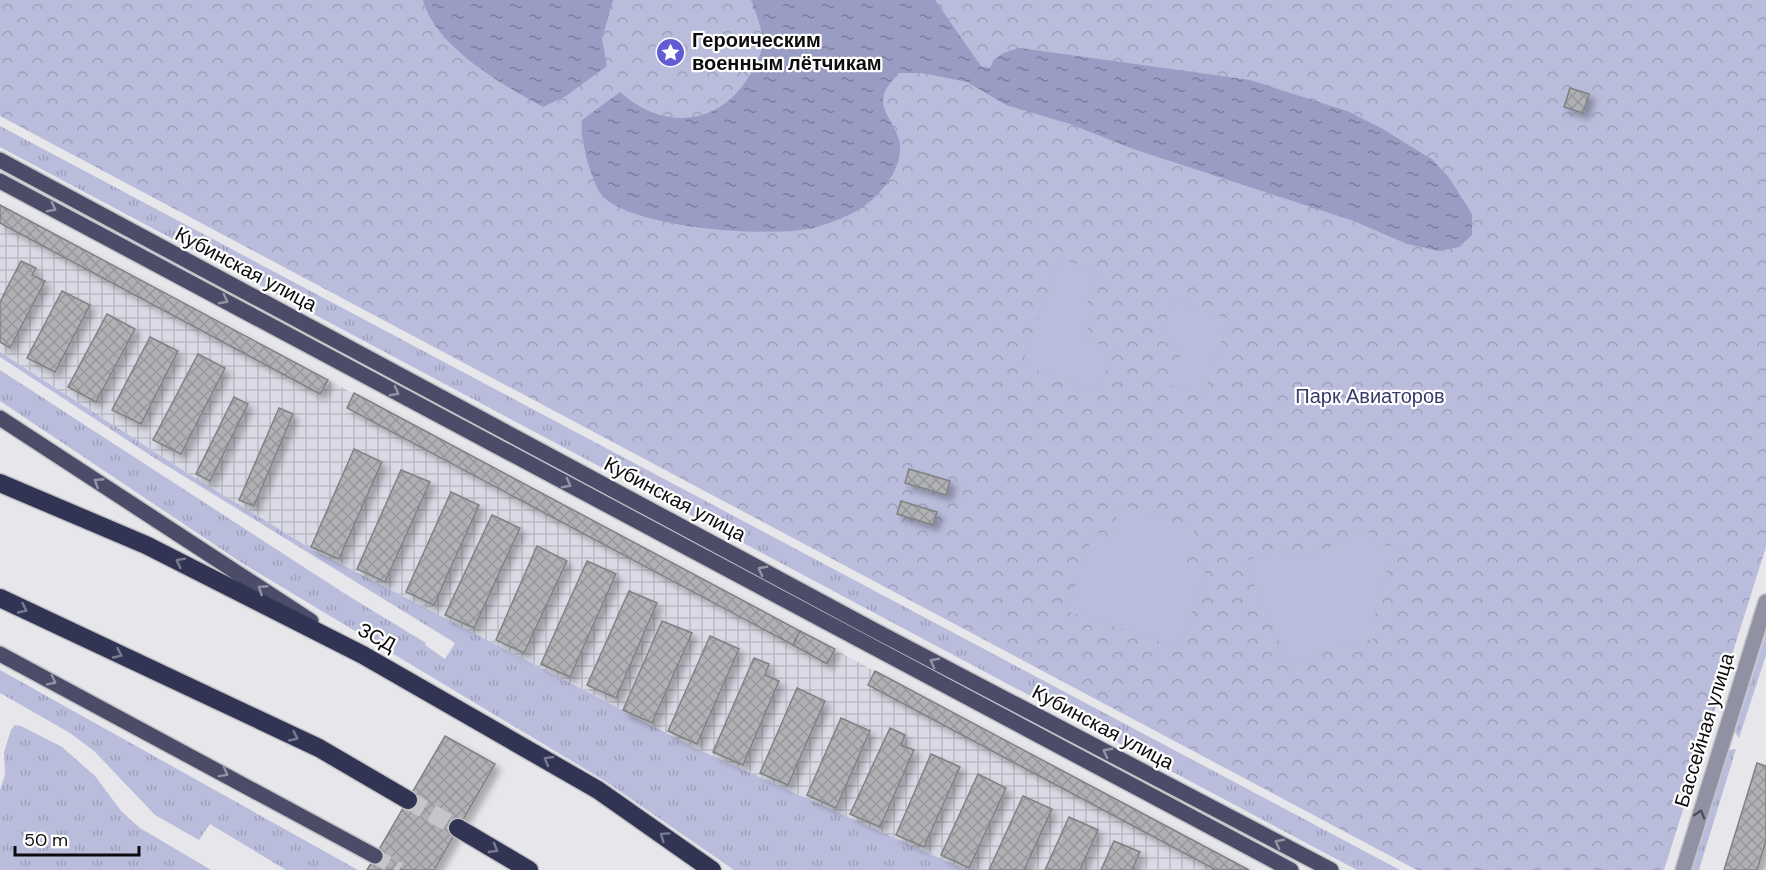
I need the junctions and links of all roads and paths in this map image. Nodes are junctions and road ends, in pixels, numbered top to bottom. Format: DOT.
graph roads {
  1 [pos="0,160"];
  2 [pos="0,181"];
  3 [pos="0,418"];
  4 [pos="0,483"];
  5 [pos="0,598"];
  6 [pos="1766,602"];
  7 [pos="0,654"];
  8 [pos="363,655"];
  9 [pos="408,800"];
  10 [pos="458,828"];
  11 [pos="375,856"];
  12 [pos="529,870"];
  13 [pos="712,870"];
  14 [pos="1291,870"];
  15 [pos="1331,870"];
  16 [pos="1683,870"];
  15 -- 1 [label="main road, Кубинская улица, one-way"];
  2 -- 14 [label="main road, Кубинская улица, one-way"];
  8 -- 3 [label="main road, one-way"];
  8 -- 4 [label="highway, ЗСД, one-way"];
  5 -- 9 [label="highway, one-way"];
  16 -- 6 [label="street, Бассейная улица, one-way"];
  7 -- 11 [label="main road, one-way"];
  13 -- 8 [label="highway, ЗСД, one-way"];
  10 -- 12 [label="highway, one-way"];
}
